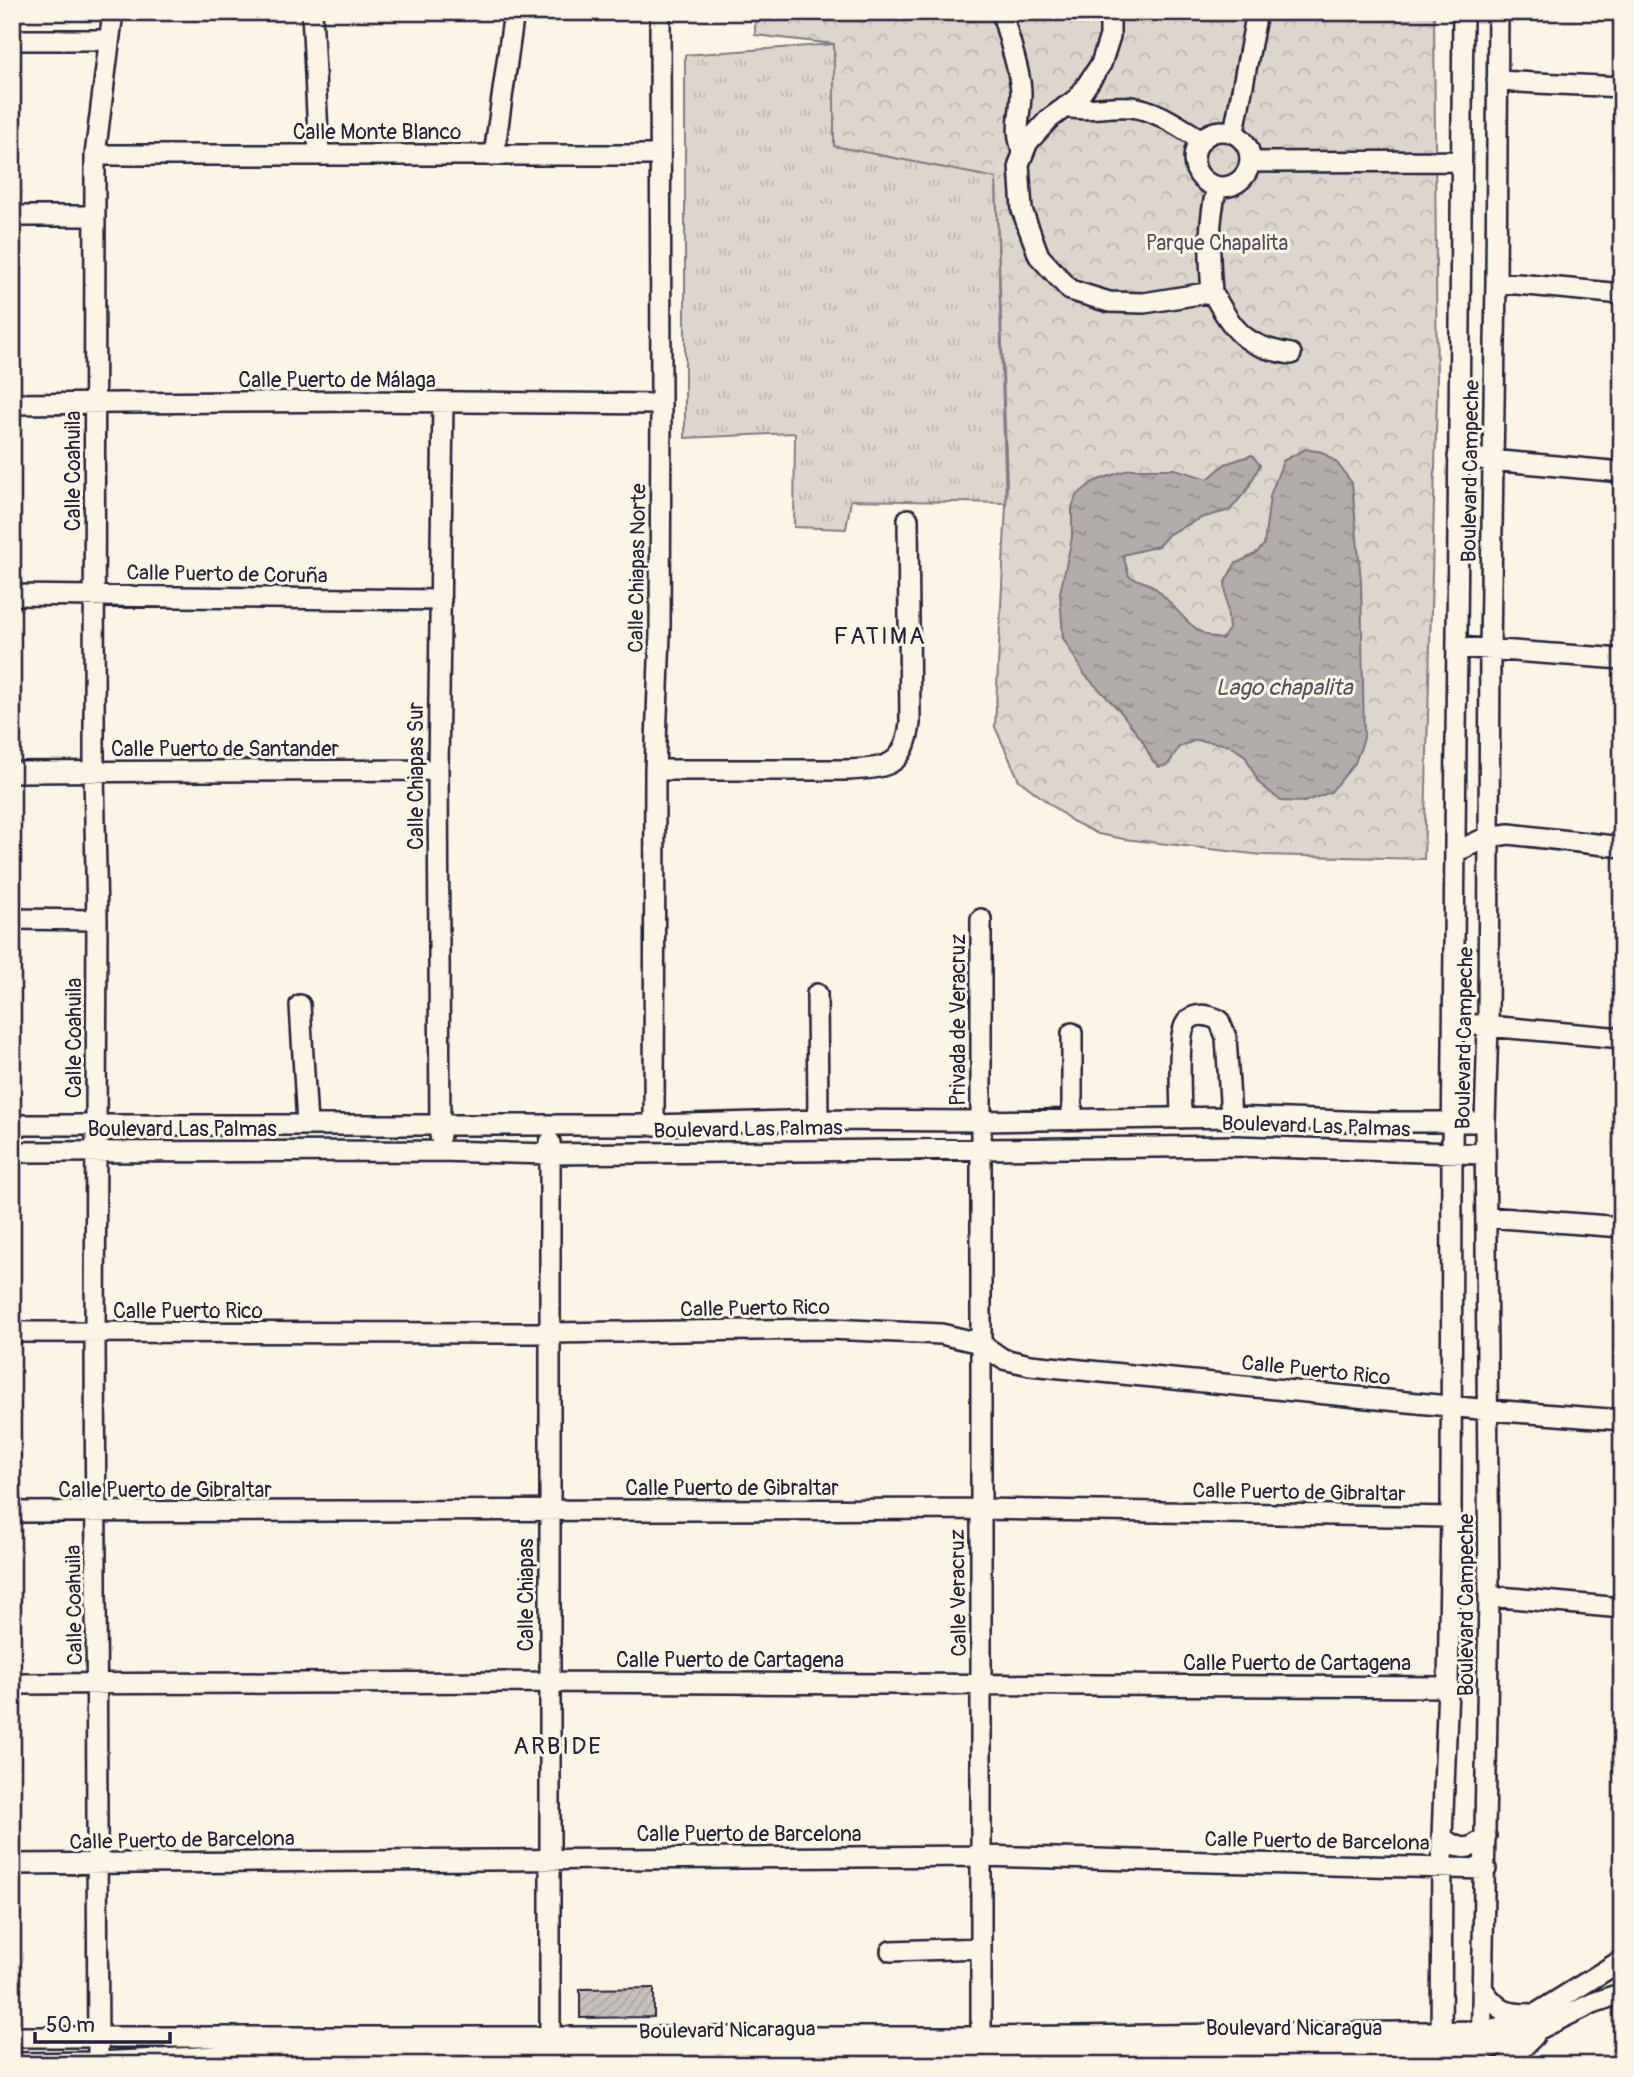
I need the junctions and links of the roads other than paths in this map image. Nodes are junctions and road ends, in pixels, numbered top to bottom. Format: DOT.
graph roads {
  1 [pos="113,12"];
  2 [pos="312,12"];
  3 [pos="514,12"];
  4 [pos="660,12"];
  5 [pos="1002,12"];
  6 [pos="1110,12"];
  7 [pos="1256,12"];
  8 [pos="1463,12"];
  9 [pos="1498,12"];
  10 [pos="12,40"];
  11 [pos="108,40"];
  12 [pos="1497,81"];
  13 [pos="1622,88"];
  14 [pos="1065,107"];
  15 [pos="1234,132"];
  16 [pos="1200,139"];
  17 [pos="1024,152"];
  18 [pos="95,155"];
  19 [pos="319,155"];
  20 [pos="494,155"];
  21 [pos="660,155"];
  22 [pos="1461,161"];
  23 [pos="1251,162"];
  24 [pos="1217,187"];
  25 [pos="12,216"];
  26 [pos="95,216"];
  27 [pos="1496,282"];
  28 [pos="1212,292"];
  29 [pos="1622,295"];
  30 [pos="1291,354"];
  31 [pos="443,402"];
  32 [pos="12,404"];
  33 [pos="96,404"];
  34 [pos="661,404"];
  35 [pos="1458,457"];
  36 [pos="1493,461"];
  37 [pos="1622,472"];
  38 [pos="908,519"];
  39 [pos="12,594"];
  40 [pos="96,595"];
  41 [pos="441,600"];
  42 [pos="1458,647"];
  43 [pos="1490,648"];
  44 [pos="1622,659"];
  45 [pos="438,770"];
  46 [pos="654,770"];
  47 [pos="12,772"];
  48 [pos="94,772"];
  49 [pos="1488,836"];
  50 [pos="1622,847"];
  51 [pos="1455,852"];
  52 [pos="12,919"];
  53 [pos="981,919"];
  54 [pos="97,920"];
  55 [pos="817,993"];
  56 [pos="300,1005"];
  57 [pos="1454,1023"];
  58 [pos="1488,1025"];
  59 [pos="1072,1032"];
  60 [pos="1622,1038"];
  61 [pos="1231,1117"];
  62 [pos="1181,1118"];
  63 [pos="1072,1119"];
  64 [pos="818,1120"];
  65 [pos="981,1121"];
  66 [pos="1485,1122"];
  67 [pos="1452,1123"];
  68 [pos="307,1124"];
  69 [pos="440,1124"];
  70 [pos="12,1125"];
  71 [pos="96,1125"];
  72 [pos="549,1125"];
  73 [pos="654,1125"];
  74 [pos="980,1149"];
  75 [pos="95,1151"];
  76 [pos="440,1151"];
  77 [pos="12,1152"];
  78 [pos="1452,1153"];
  79 [pos="550,1154"];
  80 [pos="1485,1154"];
  81 [pos="1487,1217"];
  82 [pos="1622,1227"];
  83 [pos="12,1332"];
  84 [pos="550,1333"];
  85 [pos="95,1334"];
  86 [pos="980,1343"];
  87 [pos="1450,1406"];
  88 [pos="1489,1410"];
  89 [pos="1622,1420"];
  90 [pos="979,1509"];
  91 [pos="12,1512"];
  92 [pos="549,1512"];
  93 [pos="96,1513"];
  94 [pos="1451,1517"];
  95 [pos="1489,1596"];
  96 [pos="1622,1608"];
  97 [pos="549,1682"];
  98 [pos="12,1684"];
  99 [pos="983,1684"];
  100 [pos="98,1685"];
  101 [pos="1448,1687"];
  102 [pos="1441,1836"];
  103 [pos="1486,1836"];
  104 [pos="981,1856"];
  105 [pos="550,1858"];
  106 [pos="12,1864"];
  107 [pos="98,1865"];
  108 [pos="1441,1867"];
  109 [pos="1486,1869"];
  110 [pos="981,1948"];
  111 [pos="891,1951"];
  112 [pos="1622,1960"];
  113 [pos="1484,1992"];
  114 [pos="1622,1993"];
  115 [pos="1537,2022"];
  116 [pos="12,2037"];
  117 [pos="99,2038"];
  118 [pos="1482,2048"];
  119 [pos="1442,2049"];
  120 [pos="339,2050"];
  121 [pos="1195,2050"];
  122 [pos="550,2052"];
  123 [pos="981,2052"];
  124 [pos="766,2058"];
  125 [pos="833,2058"];
  126 [pos="467,2059"];
  127 [pos="872,2059"];
  128 [pos="185,2061"];
  129 [pos="12,2063"];
  130 [pos="98,2064"];
  131 [pos="1505,2065"];
  1 -- 11 [label="street, Calle Coahuila"];
  2 -- 19 [label="street"];
  3 -- 20 [label="street"];
  4 -- 21 [label="street, Calle Chiapas Norte"];
  5 -- 17 [label="street"];
  6 -- 14 [label="street"];
  7 -- 15 [label="street"];
  8 -- 22 [label="street, Boulevard Campeche"];
  9 -- 12 [label="street, Boulevard Campeche"];
  10 -- 11 [label="street"];
  11 -- 18 [label="street, Calle Coahuila"];
  12 -- 13 [label="street"];
  12 -- 27 [label="street, Boulevard Campeche"];
  14 -- 16 [label="street"];
  14 -- 17 [label="street"];
  15 -- 16 [label="street"];
  15 -- 23 [label="street"];
  16 -- 24 [label="street"];
  17 -- 28 [label="street"];
  18 -- 19 [label="street, Calle Monte Blanco"];
  18 -- 26 [label="street, Calle Coahuila"];
  19 -- 20 [label="street, Calle Monte Blanco"];
  20 -- 21 [label="street, Calle Monte Blanco"];
  21 -- 34 [label="street, Calle Chiapas Norte"];
  22 -- 23 [label="street"];
  22 -- 35 [label="street, Boulevard Campeche"];
  23 -- 24 [label="street"];
  24 -- 28 [label="street"];
  25 -- 26 [label="street"];
  26 -- 33 [label="street, Calle Coahuila"];
  27 -- 29 [label="street"];
  27 -- 36 [label="street, Boulevard Campeche"];
  28 -- 30 [label="street"];
  31 -- 33 [label="street, Calle Puerto de Málaga"];
  31 -- 34 [label="street, Calle Puerto de Málaga"];
  31 -- 41 [label="street, Calle Chiapas Sur"];
  32 -- 33 [label="street, Calle Puerto de Málaga"];
  33 -- 40 [label="street, Calle Coahuila"];
  34 -- 46 [label="street, Calle Chiapas Norte"];
  35 -- 36 [label="street"];
  35 -- 42 [label="street, Boulevard Campeche"];
  36 -- 37 [label="street"];
  36 -- 43 [label="street, Boulevard Campeche"];
  38 -- 46 [label="street"];
  39 -- 40 [label="street, Calle Puerto de Coruña"];
  40 -- 41 [label="street, Calle Puerto de Coruña"];
  40 -- 48 [label="street, Calle Coahuila"];
  41 -- 45 [label="street, Calle Chiapas Sur"];
  42 -- 43 [label="street"];
  42 -- 51 [label="street, Boulevard Campeche"];
  43 -- 44 [label="street"];
  43 -- 49 [label="street, Boulevard Campeche"];
  45 -- 48 [label="street, Calle Puerto de Santander"];
  45 -- 69 [label="street, Calle Chiapas Sur"];
  46 -- 73 [label="street, Calle Chiapas Norte"];
  47 -- 48 [label="street, Calle Puerto de Santander"];
  48 -- 54 [label="street, Calle Coahuila"];
  49 -- 50 [label="street"];
  49 -- 51 [label="street"];
  49 -- 58 [label="street, Boulevard Campeche"];
  51 -- 57 [label="street, Boulevard Campeche"];
  52 -- 54 [label="street"];
  53 -- 65 [label="street, Privada de Veracruz"];
  54 -- 71 [label="street, Calle Coahuila"];
  55 -- 64 [label="street"];
  56 -- 68 [label="street"];
  57 -- 58 [label="street"];
  57 -- 67 [label="street, Boulevard Campeche"];
  58 -- 60 [label="street"];
  58 -- 66 [label="street, Boulevard Campeche"];
  59 -- 63 [label="street"];
  61 -- 62 [label="street, Boulevard Las Palmas"];
  61 -- 62 [label="street"];
  61 -- 67 [label="street, Boulevard Las Palmas"];
  62 -- 63 [label="street, Boulevard Las Palmas"];
  63 -- 65 [label="street, Boulevard Las Palmas"];
  64 -- 65 [label="street, Boulevard Las Palmas"];
  64 -- 73 [label="street, Boulevard Las Palmas"];
  65 -- 74 [label="street, Calle Veracruz"];
  66 -- 67 [label="street, Boulevard Las Palmas"];
  66 -- 80 [label="street, Boulevard Campeche"];
  67 -- 78 [label="street, Boulevard Campeche"];
  68 -- 69 [label="street, Boulevard Las Palmas"];
  68 -- 71 [label="street, Boulevard Las Palmas"];
  69 -- 72 [label="street, Boulevard Las Palmas"];
  69 -- 76 [label="street, Calle Chiapas Sur"];
  70 -- 71 [label="street, Boulevard Las Palmas"];
  71 -- 75 [label="street, Calle Coahuila"];
  72 -- 73 [label="street, Boulevard Las Palmas"];
  72 -- 79 [label="street, Calle Chiapas"];
  74 -- 78 [label="street, Boulevard Las Palmas"];
  74 -- 79 [label="street, Boulevard Las Palmas"];
  74 -- 86 [label="street, Calle Veracruz"];
  75 -- 76 [label="street, Boulevard Las Palmas"];
  75 -- 77 [label="street, Boulevard Las Palmas"];
  75 -- 85 [label="street, Calle Coahuila"];
  76 -- 79 [label="street, Boulevard Las Palmas"];
  78 -- 80 [label="street, Boulevard Las Palmas"];
  78 -- 87 [label="street, Boulevard Campeche"];
  79 -- 84 [label="street, Calle Chiapas"];
  80 -- 81 [label="street, Boulevard Campeche"];
  81 -- 82 [label="street"];
  81 -- 88 [label="street, Boulevard Campeche"];
  83 -- 85 [label="street, Calle Puerto Rico"];
  84 -- 85 [label="street, Calle Puerto Rico"];
  84 -- 86 [label="street, Calle Puerto Rico"];
  84 -- 92 [label="street, Calle Chiapas"];
  85 -- 93 [label="street, Calle Coahuila"];
  86 -- 87 [label="street, Calle Puerto Rico"];
  86 -- 90 [label="street, Calle Veracruz"];
  87 -- 88 [label="street, Calle Puerto Rico"];
  87 -- 94 [label="street, Boulevard Campeche"];
  88 -- 89 [label="street, Calle Puerto Rico"];
  88 -- 95 [label="street, Boulevard Campeche"];
  90 -- 92 [label="street, Calle Puerto de Gibraltar"];
  90 -- 94 [label="street, Calle Puerto de Gibraltar"];
  90 -- 99 [label="street, Calle Veracruz"];
  91 -- 93 [label="street, Calle Puerto de Gibraltar"];
  92 -- 93 [label="street, Calle Puerto de Gibraltar"];
  92 -- 97 [label="street, Calle Chiapas"];
  93 -- 100 [label="street, Calle Coahuila"];
  94 -- 101 [label="street, Boulevard Campeche"];
  95 -- 96 [label="street"];
  95 -- 103 [label="street, Boulevard Campeche"];
  97 -- 99 [label="street, Calle Puerto de Cartagena"];
  97 -- 100 [label="street, Calle Puerto de Cartagena"];
  97 -- 105 [label="street, Calle Chiapas"];
  98 -- 100 [label="street, Calle Puerto de Cartagena"];
  99 -- 101 [label="street, Calle Puerto de Cartagena"];
  99 -- 104 [label="street, Calle Veracruz"];
  100 -- 107 [label="street, Calle Coahuila"];
  101 -- 102 [label="street, Boulevard Campeche"];
  102 -- 103 [label="street"];
  102 -- 108 [label="street, Boulevard Campeche"];
  103 -- 109 [label="street, Boulevard Campeche"];
  104 -- 105 [label="street, Calle Puerto de Barcelona"];
  104 -- 108 [label="street, Calle Puerto de Barcelona"];
  104 -- 110 [label="street, Calle Veracruz"];
  105 -- 107 [label="street, Calle Puerto de Barcelona"];
  105 -- 122 [label="street, Calle Chiapas"];
  106 -- 107 [label="street, Calle Puerto de Barcelona"];
  107 -- 117 [label="street, Calle Coahuila"];
  108 -- 109 [label="street, Calle Puerto de Barcelona"];
  108 -- 119 [label="street, Boulevard Campeche"];
  109 -- 113 [label="street, Boulevard Campeche"];
  110 -- 111 [label="street"];
  110 -- 123 [label="street, Calle Veracruz"];
  112 -- 115 [label="street"];
  113 -- 115 [label="street"];
  113 -- 118 [label="street, Boulevard Campeche"];
  114 -- 115 [label="street"];
  115 -- 118 [label="street, Boulevard Nicaragua"];
  115 -- 131 [label="street"];
  116 -- 117 [label="street, Boulevard Nicaragua"];
  117 -- 120 [label="street, Boulevard Nicaragua"];
  117 -- 130 [label="street, Calle Coahuila"];
  118 -- 119 [label="street, Boulevard Nicaragua"];
  119 -- 121 [label="street, Boulevard Nicaragua"];
  120 -- 122 [label="street, Boulevard Nicaragua"];
  120 -- 126 [label="street, Boulevard Nicaragua"];
  120 -- 128 [label="street, Boulevard Nicaragua"];
  121 -- 123 [label="street, Boulevard Nicaragua"];
  122 -- 123 [label="street, Boulevard Nicaragua"];
  122 -- 124 [label="street, Boulevard Nicaragua"];
  122 -- 126 [label="street, Boulevard Nicaragua"];
  123 -- 127 [label="street, Boulevard Nicaragua"];
  124 -- 125 [label="street, Boulevard Nicaragua"];
  125 -- 127 [label="street, Boulevard Nicaragua"];
  128 -- 130 [label="street, Boulevard Nicaragua"];
  129 -- 130 [label="street, Boulevard Nicaragua"];
}
